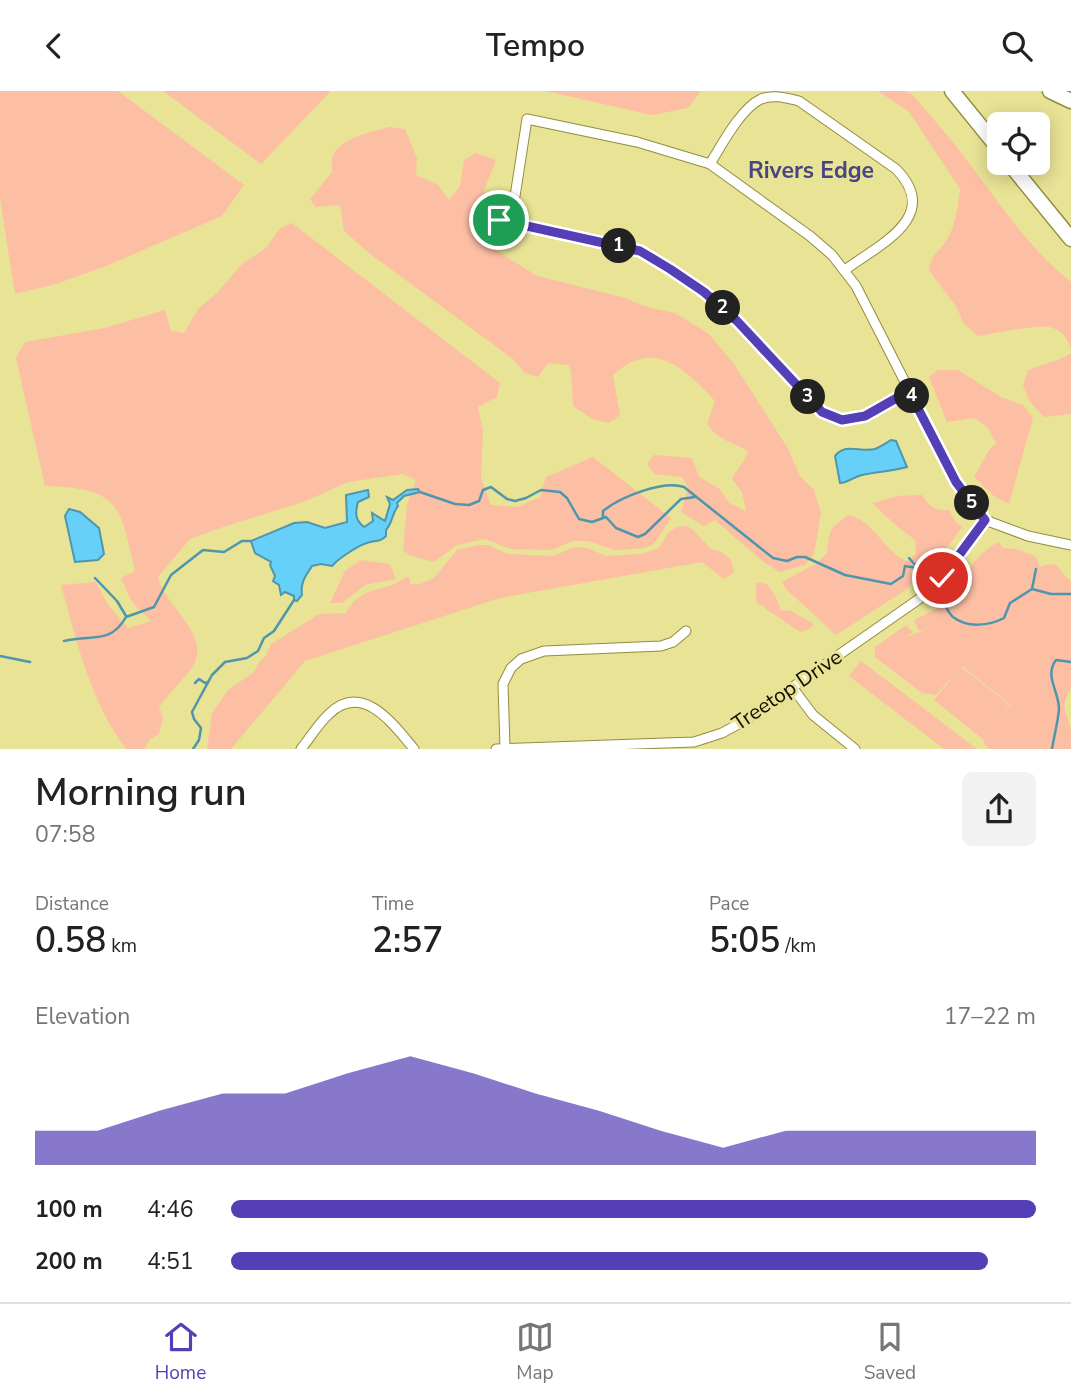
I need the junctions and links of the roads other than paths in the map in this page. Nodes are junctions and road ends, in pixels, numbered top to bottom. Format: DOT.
graph roads {
  1 [pos="952,91"];
  2 [pos="1049,91"];
  3 [pos="1071,101"];
  4 [pos="987,134"];
  5 [pos="710,165"];
  6 [pos="1019,175"];
  7 [pos="499,220"];
  8 [pos="511,222"];
  9 [pos="1071,239"];
  10 [pos="845,270"];
  11 [pos="909,391"];
  12 [pos="985,520"];
  13 [pos="1071,545"];
  14 [pos="686,631"];
  15 [pos="792,687"];
  16 [pos="694,746"];
  17 [pos="601,747"];
  18 [pos="501,748"];
  19 [pos="301,749"];
  20 [pos="414,749"];
  21 [pos="855,749"];
  1 -- 4 [label="highway"];
  2 -- 3 [label="highway"];
  5 -- 8 [label="street"];
  5 -- 10 [label="street"];
  5 -- 10 [label="street"];
  6 -- 9 [label="highway"];
  7 -- 8 [label="street"];
  8 -- 11 [label="street"];
  10 -- 11 [label="street"];
  11 -- 12 [label="street"];
  12 -- 13 [label="street"];
  12 -- 15 [label="street, Treetop Drive"];
  14 -- 18 [label="street"];
  15 -- 16 [label="street, Treetop Drive"];
  15 -- 21 [label="street"];
  16 -- 17 [label="street, Treetop Drive"];
  17 -- 18 [label="street, Treetop Drive"];
  19 -- 20 [label="street"];
}
